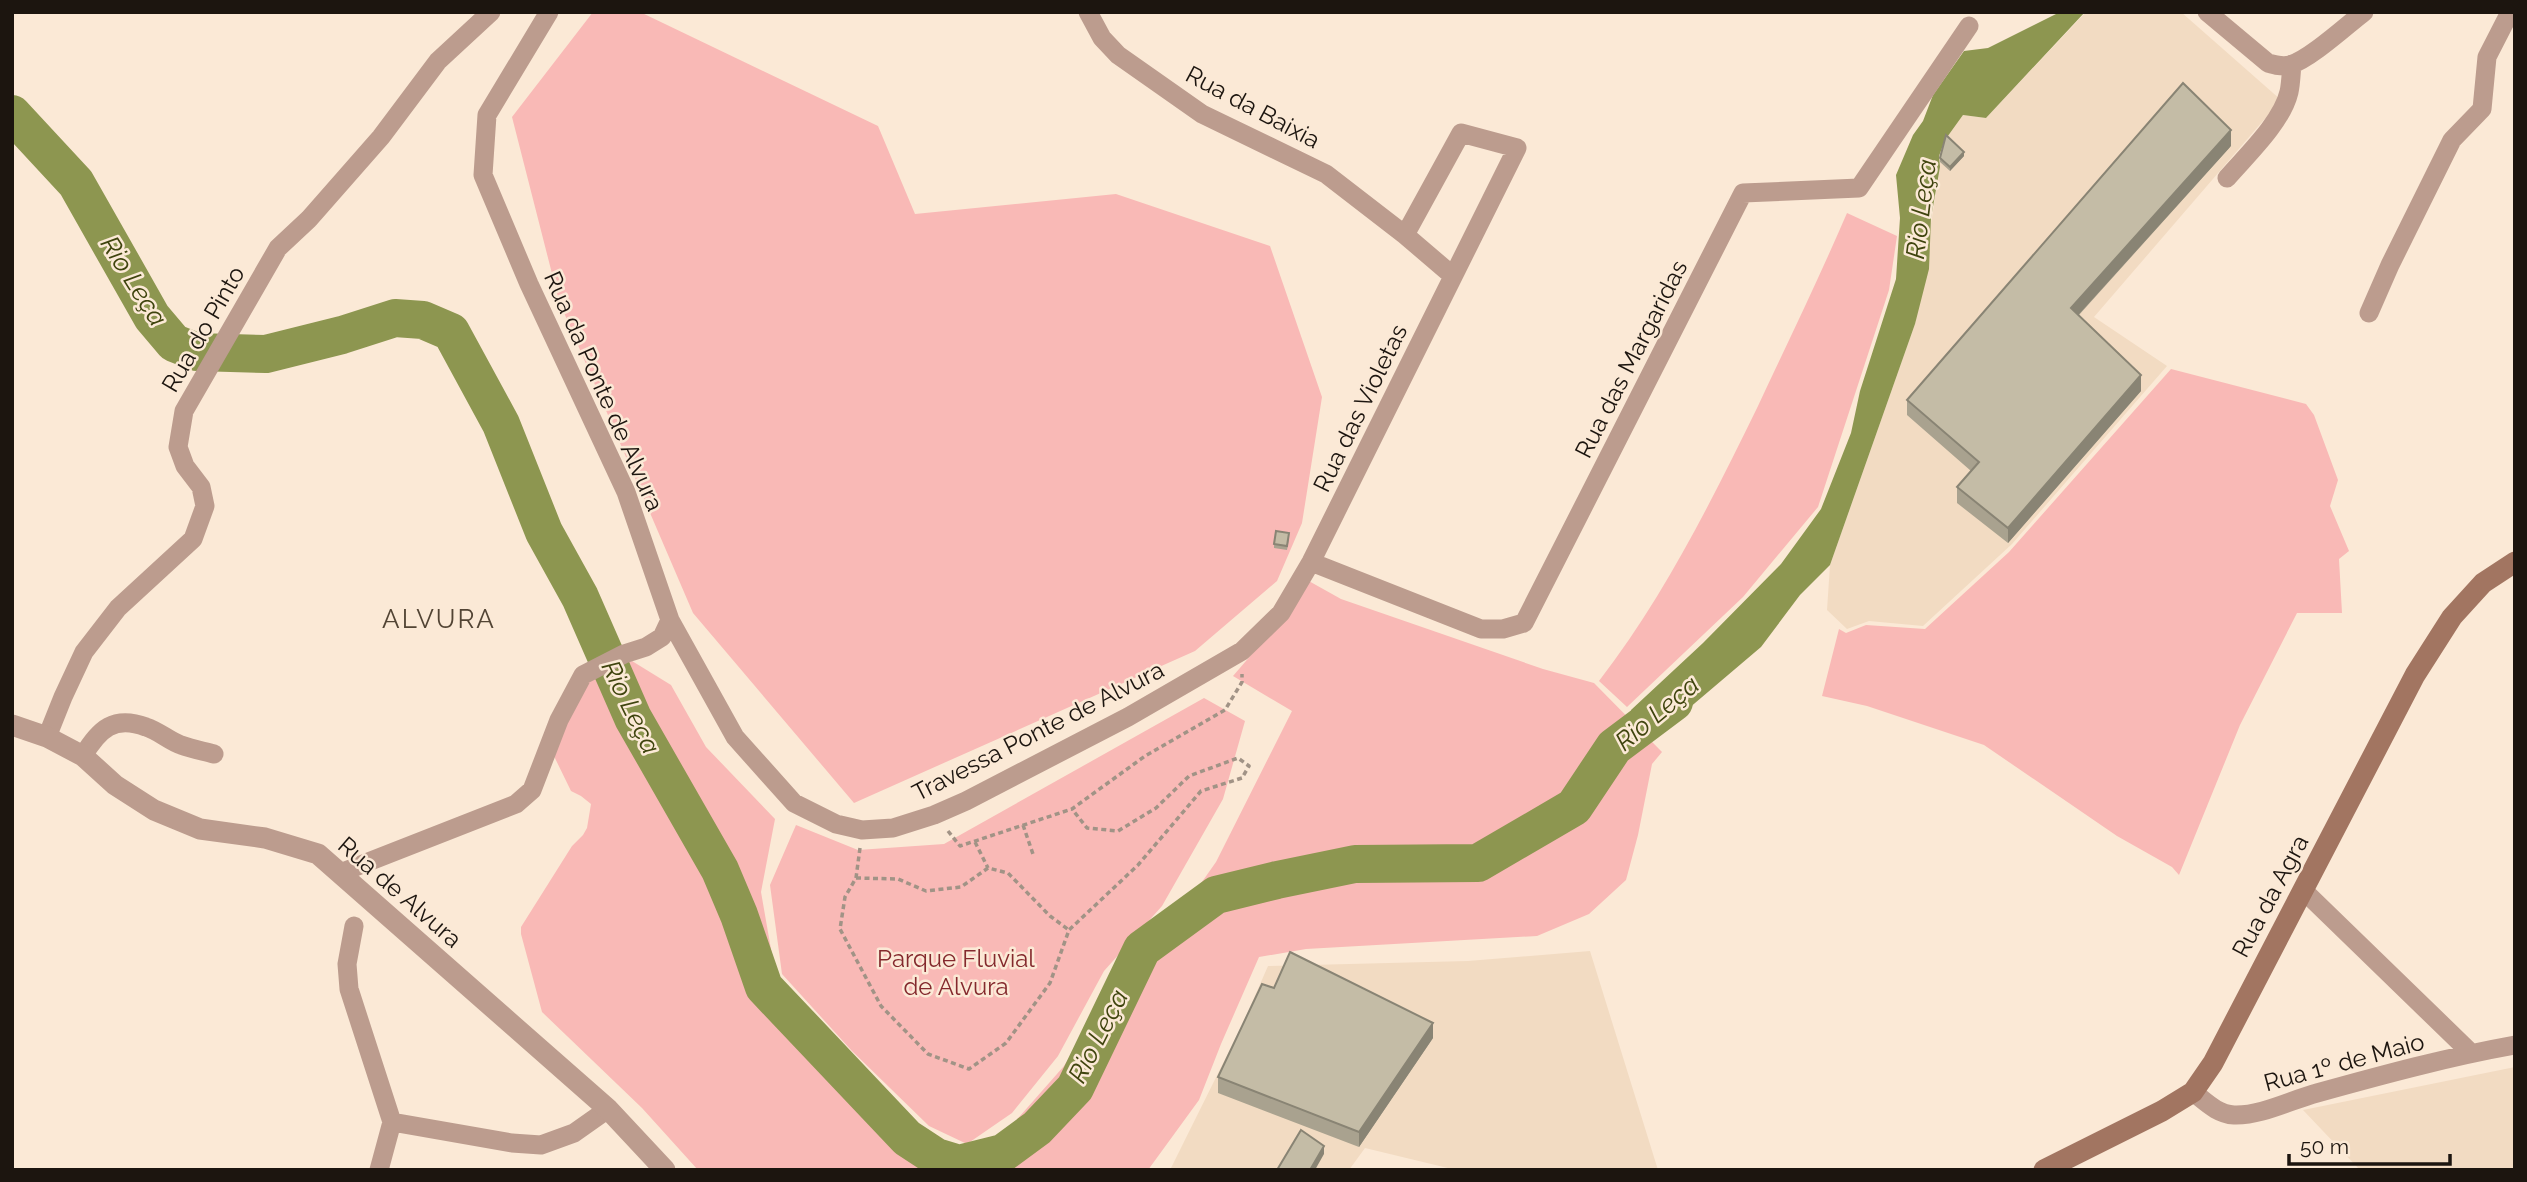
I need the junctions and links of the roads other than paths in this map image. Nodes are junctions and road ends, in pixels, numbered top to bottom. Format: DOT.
graph roads {
  1 [pos="491,12"];
  2 [pos="549,12"];
  3 [pos="1088,12"];
  4 [pos="2207,12"];
  5 [pos="2364,12"];
  6 [pos="2505,18"];
  7 [pos="1969,26"];
  8 [pos="2292,64"];
  9 [pos="2227,178"];
  10 [pos="1405,235"];
  11 [pos="1452,276"];
  12 [pos="2370,313"];
  13 [pos="1311,562"];
  14 [pos="2515,562"];
  15 [pos="670,620"];
  16 [pos="12,725"];
  17 [pos="47,737"];
  18 [pos="214,754"];
  19 [pos="83,756"];
  20 [pos="340,873"];
  21 [pos="2303,890"];
  22 [pos="354,926"];
  23 [pos="2515,1045"];
  24 [pos="2471,1053"];
  25 [pos="2193,1092"];
  26 [pos="608,1109"];
  27 [pos="392,1122"];
  28 [pos="379,1170"];
  29 [pos="665,1170"];
  30 [pos="2044,1170"];
  1 -- 17 [label="street, Rua do Pinto"];
  2 -- 15 [label="street, Rua da Ponte de Alvura"];
  3 -- 10 [label="street, Rua da Baixia"];
  4 -- 8 [label="street"];
  5 -- 8 [label="street"];
  6 -- 12 [label="street"];
  7 -- 13 [label="street, Rua das Margaridas"];
  8 -- 9 [label="street"];
  10 -- 11 [label="street, Rua da Baixia"];
  10 -- 11 [label="street, Rua das Violetas"];
  11 -- 13 [label="street, Rua das Violetas"];
  13 -- 15 [label="street, Travessa Ponte de Alvura"];
  14 -- 21 [label="main road, Rua da Agra"];
  15 -- 20 [label="street"];
  16 -- 17 [label="street, Rua de Alvura"];
  17 -- 19 [label="street, Rua de Alvura"];
  18 -- 19 [label="street"];
  19 -- 20 [label="street, Rua de Alvura"];
  20 -- 26 [label="street, Rua de Alvura"];
  21 -- 24 [label="street"];
  21 -- 25 [label="main road, Rua da Agra"];
  22 -- 27 [label="street"];
  23 -- 24 [label="street, Rua 1º de Maio"];
  24 -- 25 [label="street, Rua 1º de Maio"];
  25 -- 30 [label="main road, Rua da Agra"];
  26 -- 27 [label="street"];
  26 -- 29 [label="street, Rua de Alvura"];
  27 -- 28 [label="street"];
}
